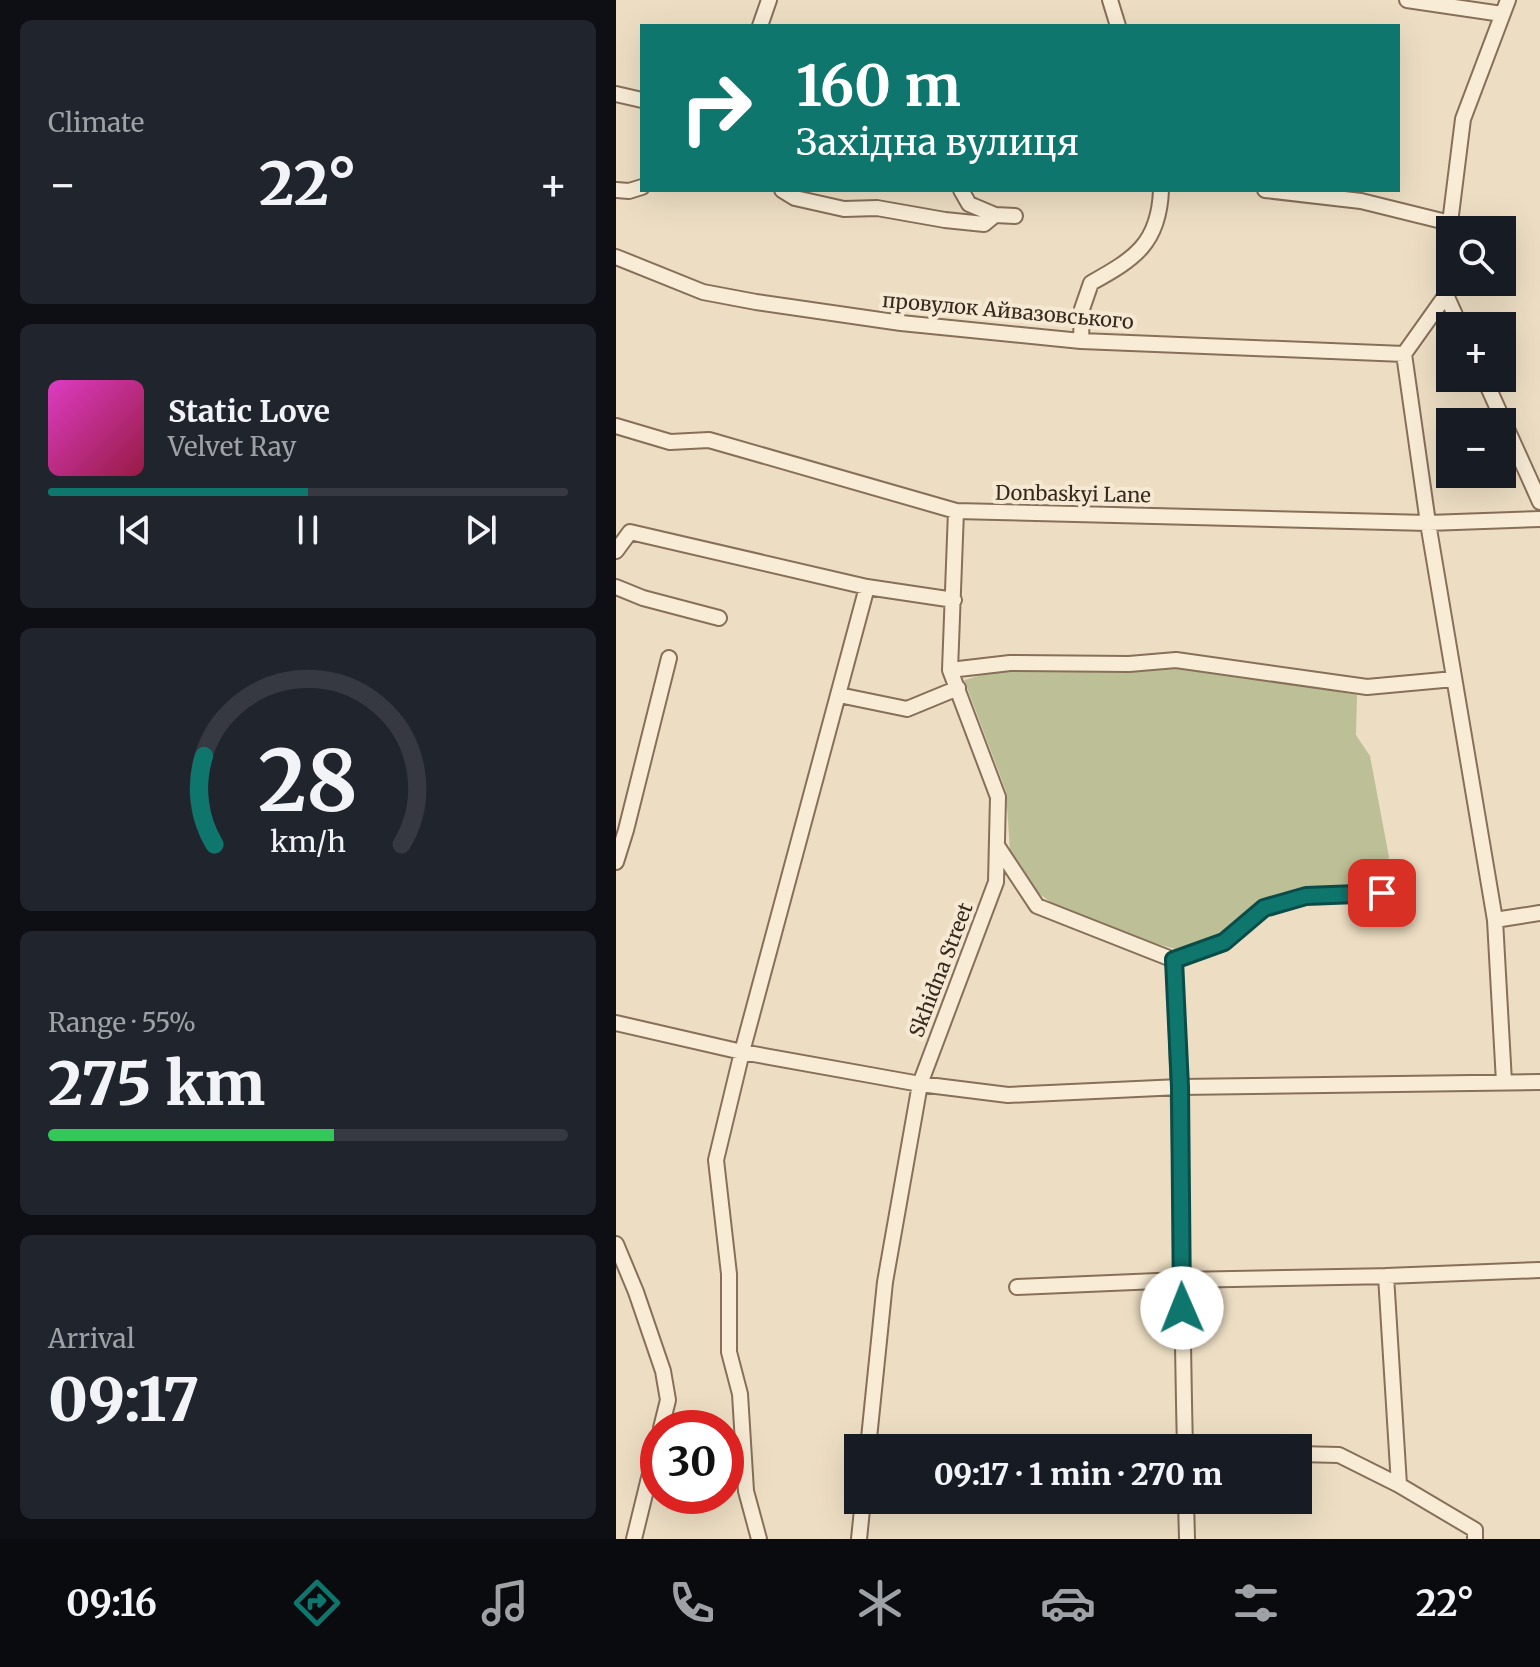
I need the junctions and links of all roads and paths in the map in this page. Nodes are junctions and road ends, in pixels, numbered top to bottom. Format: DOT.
graph roads {
  1 [pos="769,0"];
  2 [pos="1110,0"];
  3 [pos="1407,0"];
  4 [pos="1505,7"];
  5 [pos="761,24"];
  6 [pos="1117,24"];
  7 [pos="616,94"];
  8 [pos="640,100"];
  9 [pos="640,188"];
  10 [pos="616,190"];
  11 [pos="785,192"];
  12 [pos="962,192"];
  13 [pos="1161,192"];
  14 [pos="1282,192"];
  15 [pos="995,215"];
  16 [pos="1015,216"];
  17 [pos="1451,216"];
  18 [pos="1436,220"];
  19 [pos="616,257"];
  20 [pos="1445,296"];
  21 [pos="1081,341"];
  22 [pos="1404,354"];
  23 [pos="1490,392"];
  24 [pos="616,426"];
  25 [pos="1540,502"];
  26 [pos="956,511"];
  27 [pos="1540,519"];
  28 [pos="1428,523"];
  29 [pos="616,551"];
  30 [pos="616,587"];
  31 [pos="867,587"];
  32 [pos="954,600"];
  33 [pos="719,618"];
  34 [pos="669,658"];
  35 [pos="950,670"];
  36 [pos="1454,679"];
  37 [pos="958,688"];
  38 [pos="839,695"];
  39 [pos="997,846"];
  40 [pos="616,862"];
  41 [pos="1382,893"];
  42 [pos="1540,913"];
  43 [pos="1495,920"];
  44 [pos="1174,960"];
  45 [pos="616,1023"];
  46 [pos="742,1052"];
  47 [pos="1504,1082"];
  48 [pos="1540,1082"];
  49 [pos="920,1084"];
  50 [pos="1180,1087"];
  51 [pos="618,1252"];
  52 [pos="1540,1270"];
  53 [pos="1390,1276"];
  54 [pos="1181,1280"];
  55 [pos="1017,1287"];
  56 [pos="666,1410"];
  57 [pos="869,1434"];
  58 [pos="1185,1434"];
  59 [pos="1312,1454"];
  60 [pos="1399,1485"];
  61 [pos="640,1514"];
  62 [pos="862,1514"];
  63 [pos="1186,1514"];
  64 [pos="634,1539"];
  65 [pos="759,1539"];
  66 [pos="859,1539"];
  67 [pos="1187,1539"];
  68 [pos="1475,1539"];
  1 -- 5 [label="street"];
  2 -- 6 [label="street"];
  3 -- 4 [label="street"];
  4 -- 17 [label="street"];
  7 -- 8 [label="street"];
  9 -- 10 [label="street"];
  11 -- 15 [label="street"];
  12 -- 15 [label="street"];
  13 -- 21 [label="street"];
  14 -- 18 [label="street"];
  15 -- 16 [label="street"];
  19 -- 21 [label="street, провулок Айвазовського"];
  20 -- 22 [label="street"];
  21 -- 22 [label="street, провулок Айвазовського"];
  22 -- 28 [label="street"];
  23 -- 25 [label="street"];
  24 -- 26 [label="street, Donbaskyi Lane"];
  26 -- 28 [label="street, Donbaskyi Lane"];
  26 -- 32 [label="street, Skhidna Street"];
  27 -- 28 [label="street, Donbaskyi Lane"];
  28 -- 36 [label="street"];
  29 -- 31 [label="street"];
  30 -- 33 [label="street"];
  31 -- 32 [label="street"];
  31 -- 38 [label="street"];
  32 -- 35 [label="street, Skhidna Street"];
  34 -- 40 [label="street"];
  35 -- 36 [label="street"];
  35 -- 37 [label="street, Skhidna Street"];
  36 -- 43 [label="street"];
  37 -- 38 [label="street"];
  37 -- 39 [label="street, Skhidna Street"];
  38 -- 46 [label="street"];
  39 -- 44 [label="street"];
  39 -- 49 [label="street, Skhidna Street"];
  41 -- 44 [label="street"];
  42 -- 43 [label="street"];
  43 -- 47 [label="street"];
  44 -- 50 [label="street"];
  45 -- 46 [label="street"];
  46 -- 49 [label="street"];
  46 -- 65 [label="street"];
  47 -- 48 [label="street"];
  47 -- 50 [label="street"];
  49 -- 50 [label="street"];
  49 -- 57 [label="street, Skhidna Street"];
  50 -- 54 [label="street"];
  51 -- 56 [label="street"];
  52 -- 53 [label="street"];
  53 -- 54 [label="street"];
  53 -- 60 [label="street"];
  54 -- 55 [label="street"];
  54 -- 58 [label="street"];
  59 -- 60 [label="street"];
  60 -- 68 [label="street"];
  61 -- 64 [label="street"];
  62 -- 66 [label="street"];
  63 -- 67 [label="street"];
}
